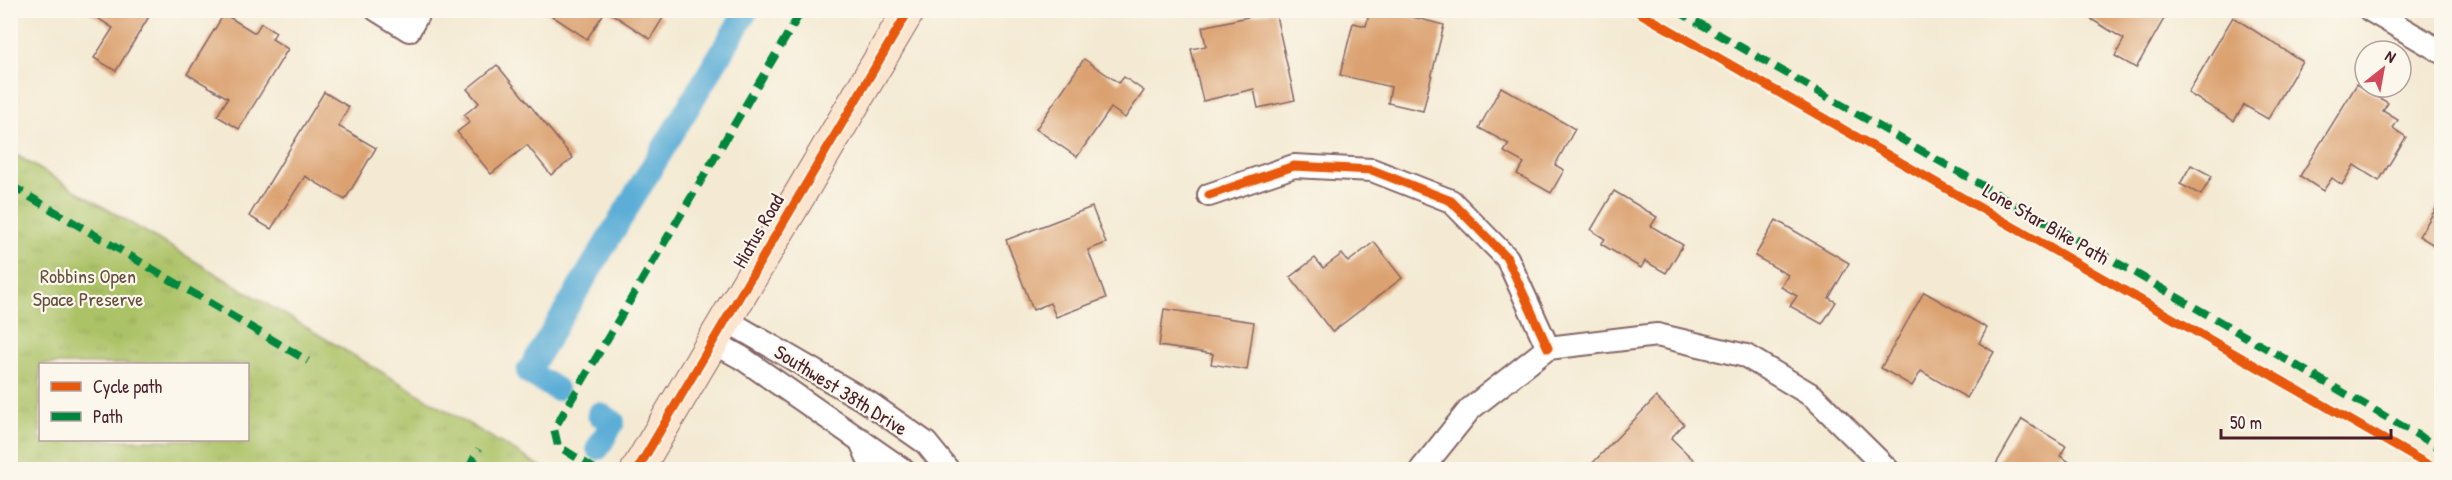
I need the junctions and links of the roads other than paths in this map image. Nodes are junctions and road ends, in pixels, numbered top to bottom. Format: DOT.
graph roads {
  1 [pos="377,10"];
  2 [pos="909,10"];
  3 [pos="2370,10"];
  4 [pos="414,20"];
  5 [pos="2442,52"];
  6 [pos="1209,195"];
  7 [pos="720,331"];
  8 [pos="1548,348"];
  9 [pos="860,439"];
  10 [pos="637,470"];
  11 [pos="873,470"];
  12 [pos="903,470"];
  13 [pos="948,470"];
  14 [pos="1421,470"];
  15 [pos="1888,470"];
  1 -- 4 [label="street"];
  2 -- 7 [label="street, Hiatus Road"];
  3 -- 5 [label="street"];
  6 -- 8 [label="street"];
  7 -- 9 [label="street, Southwest 38th Drive"];
  7 -- 10 [label="street, Hiatus Road"];
  7 -- 13 [label="street, Southwest 38th Drive"];
  8 -- 14 [label="street"];
  8 -- 15 [label="street"];
  9 -- 11 [label="street, Southwest 38th Drive"];
  9 -- 12 [label="street, Southwest 38th Drive"];
}
